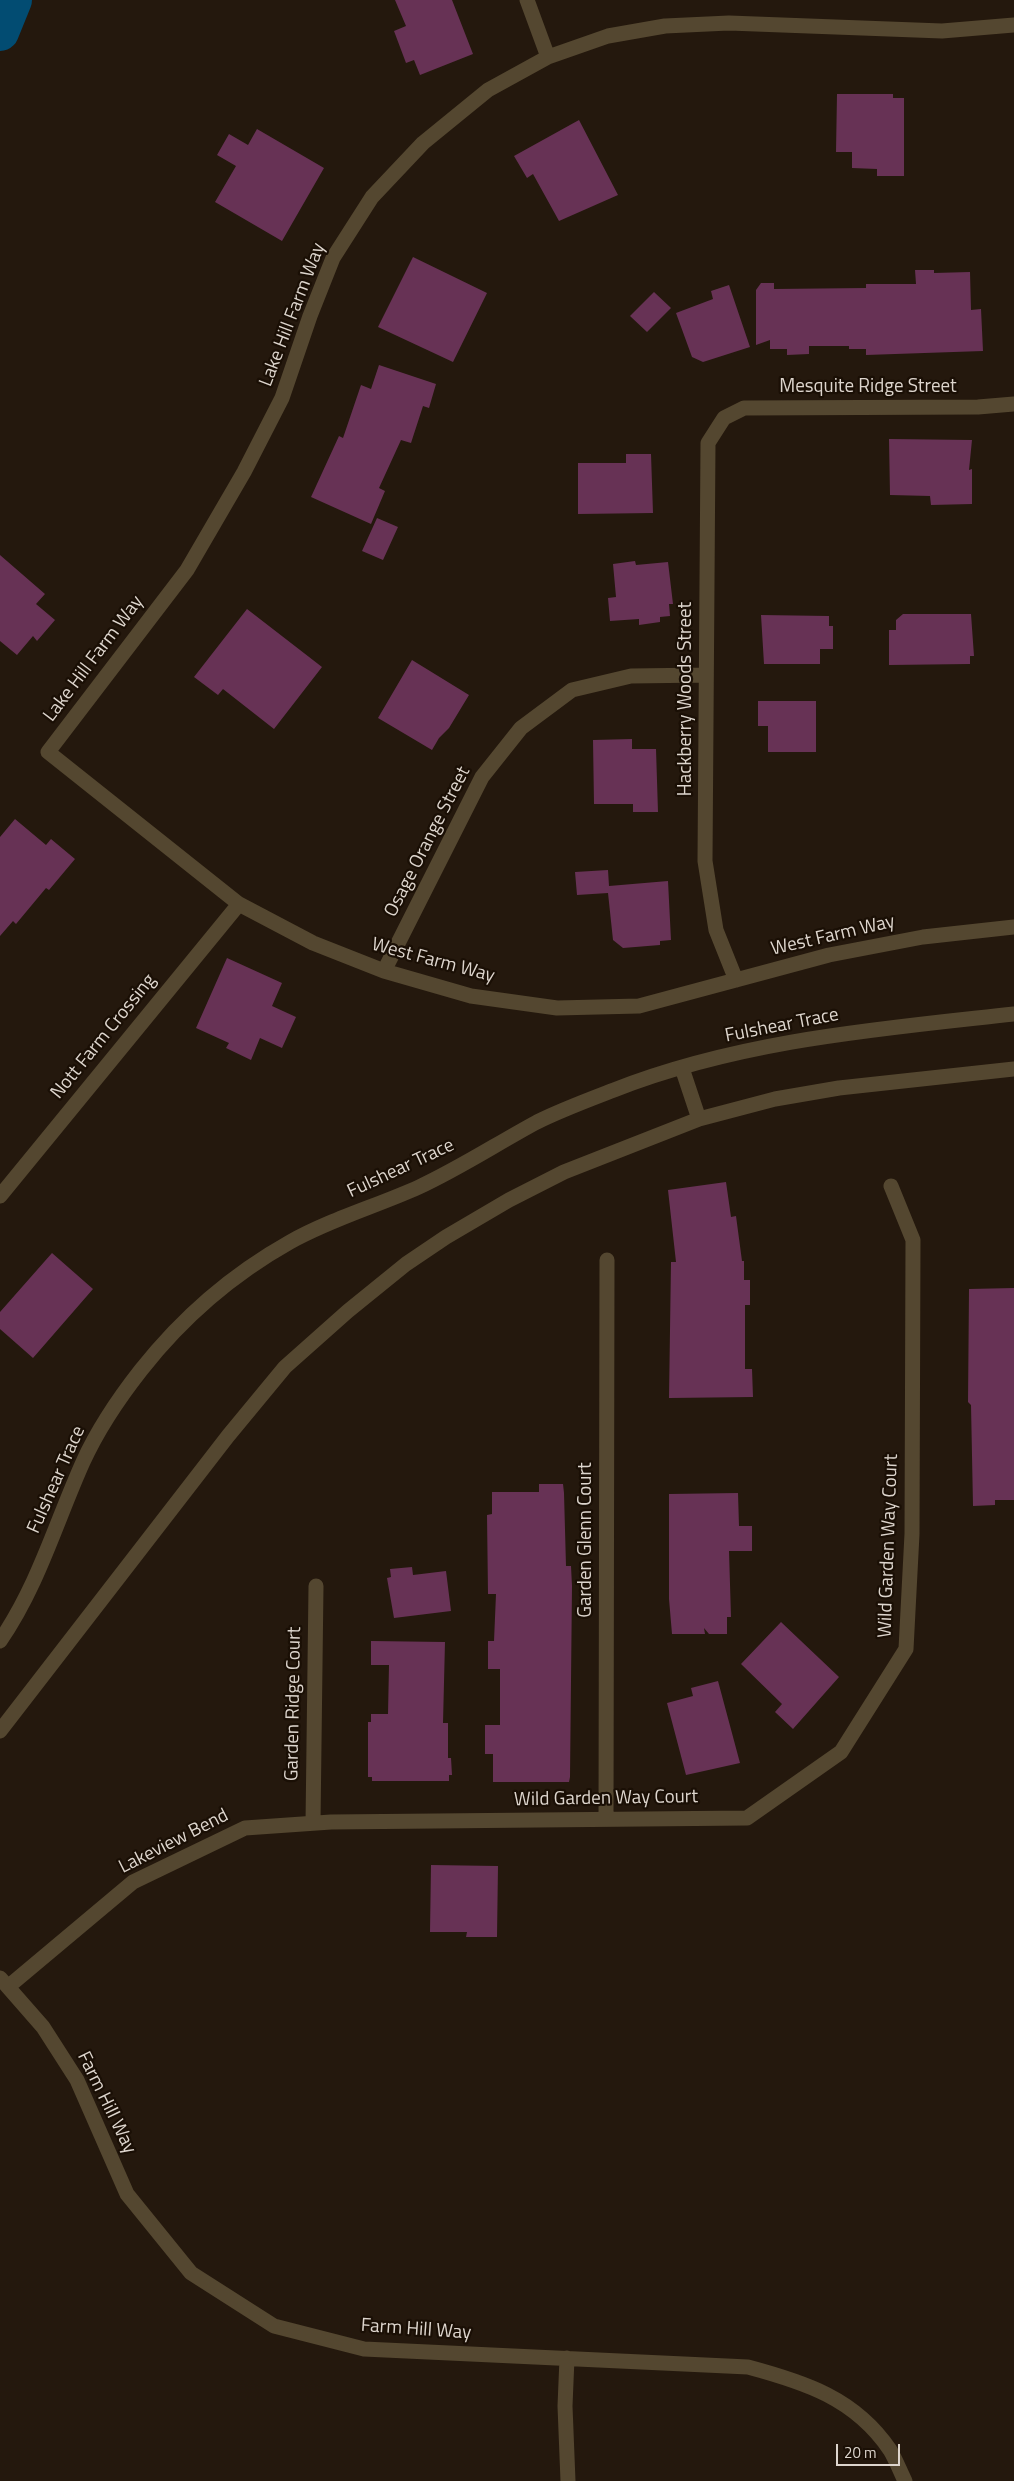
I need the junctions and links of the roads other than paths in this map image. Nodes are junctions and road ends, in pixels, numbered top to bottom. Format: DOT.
graph roads {
  1 [pos="527,0"];
  2 [pos="1014,25"];
  3 [pos="548,57"];
  4 [pos="1014,404"];
  5 [pos="724,418"];
  6 [pos="706,675"];
  7 [pos="48,752"];
  8 [pos="239,904"];
  9 [pos="1014,927"];
  10 [pos="384,971"];
  11 [pos="736,980"];
  12 [pos="1014,1014"];
  13 [pos="682,1068"];
  14 [pos="1014,1069"];
  15 [pos="699,1119"];
  16 [pos="891,1186"];
  17 [pos="0,1196"];
  18 [pos="607,1260"];
  19 [pos="316,1586"];
  20 [pos="0,1641"];
  21 [pos="0,1731"];
  22 [pos="606,1819"];
  23 [pos="331,1822"];
  24 [pos="313,1823"];
  25 [pos="4,1982"];
  26 [pos="567,2358"];
  27 [pos="568,2481"];
  28 [pos="905,2481"];
  1 -- 3 [label="street"];
  2 -- 3 [label="street, Lake Hill Farm Way"];
  3 -- 7 [label="street, Lake Hill Farm Way"];
  4 -- 5 [label="street, Mesquite Ridge Street"];
  5 -- 6 [label="street, Hackberry Woods Street"];
  6 -- 10 [label="street, Osage Orange Street"];
  6 -- 11 [label="street, Hackberry Woods Street"];
  7 -- 8 [label="street, West Farm Way"];
  8 -- 10 [label="street, West Farm Way"];
  8 -- 17 [label="street, Nott Farm Crossing"];
  9 -- 11 [label="street, West Farm Way"];
  10 -- 11 [label="street, West Farm Way"];
  12 -- 13 [label="street, Fulshear Trace"];
  13 -- 15 [label="street"];
  13 -- 20 [label="street, Fulshear Trace"];
  14 -- 15 [label="street"];
  15 -- 21 [label="street"];
  16 -- 22 [label="street, Wild Garden Way Court"];
  18 -- 22 [label="street, Garden Glenn Court"];
  19 -- 24 [label="street, Garden Ridge Court"];
  22 -- 23 [label="street, Wild Garden Way Court"];
  23 -- 24 [label="street, Lakeview Bend"];
  24 -- 25 [label="street, Lakeview Bend"];
  25 -- 26 [label="street, Farm Hill Way"];
  26 -- 27 [label="street"];
  26 -- 28 [label="street, Farm Hill Way"];
}
